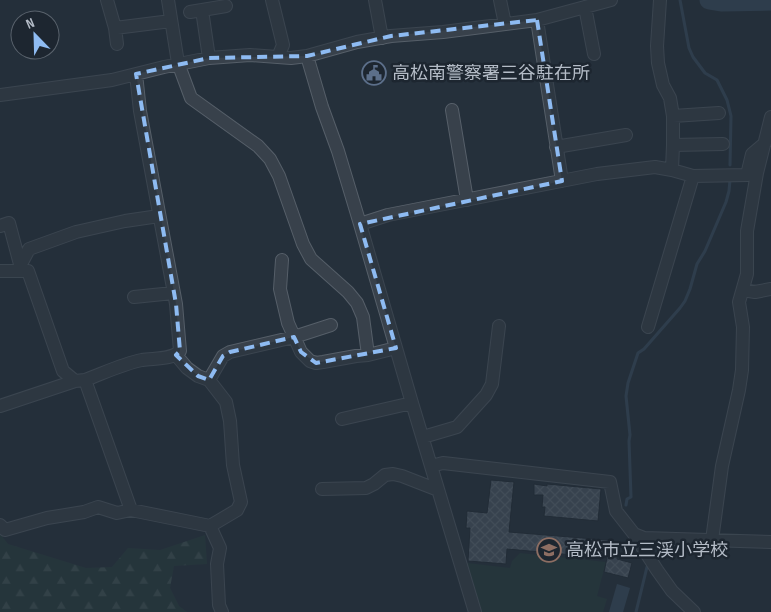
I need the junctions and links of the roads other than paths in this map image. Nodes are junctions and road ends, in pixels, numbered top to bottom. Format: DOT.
graph roads {
  1 [pos="107,0"];
  2 [pos="168,0"];
  3 [pos="272,0"];
  4 [pos="375,0"];
  5 [pos="500,0"];
  6 [pos="611,0"];
  7 [pos="660,0"];
  8 [pos="592,4"];
  9 [pos="226,6"];
  10 [pos="537,20"];
  11 [pos="171,21"];
  12 [pos="505,24"];
  13 [pos="115,28"];
  14 [pos="382,38"];
  15 [pos="117,44"];
  16 [pos="594,54"];
  17 [pos="307,56"];
  18 [pos="278,57"];
  19 [pos="209,58"];
  20 [pos="178,63"];
  21 [pos="136,74"];
  22 [pos="0,95"];
  23 [pos="452,110"];
  24 [pos="719,113"];
  25 [pos="673,116"];
  26 [pos="771,116"];
  27 [pos="626,134"];
  28 [pos="765,143"];
  29 [pos="723,144"];
  30 [pos="673,145"];
  31 [pos="556,147"];
  32 [pos="672,170"];
  33 [pos="693,176"];
  34 [pos="562,181"];
  35 [pos="468,200"];
  36 [pos="159,216"];
  37 [pos="360,224"];
  38 [pos="0,226"];
  39 [pos="282,260"];
  40 [pos="21,268"];
  41 [pos="0,270"];
  42 [pos="771,289"];
  43 [pos="743,290"];
  44 [pos="173,293"];
  45 [pos="134,297"];
  46 [pos="331,325"];
  47 [pos="499,326"];
  48 [pos="648,327"];
  49 [pos="294,337"];
  50 [pos="396,348"];
  51 [pos="176,355"];
  52 [pos="368,355"];
  53 [pos="80,380"];
  54 [pos="209,380"];
  55 [pos="412,403"];
  56 [pos="0,406"];
  57 [pos="342,419"];
  58 [pos="423,437"];
  59 [pos="431,466"];
  60 [pos="322,490"];
  61 [pos="438,490"];
  62 [pos="131,510"];
  63 [pos="0,526"];
  64 [pos="210,526"];
  65 [pos="634,534"];
  66 [pos="712,540"];
  67 [pos="771,542"];
  68 [pos="222,612"];
  69 [pos="475,612"];
  70 [pos="694,612"];
  1 -- 13 [label="street"];
  2 -- 11 [label="street"];
  3 -- 18 [label="street"];
  4 -- 14 [label="street"];
  5 -- 12 [label="street"];
  6 -- 8 [label="street"];
  7 -- 25 [label="street"];
  8 -- 10 [label="street"];
  8 -- 16 [label="street"];
  9 -- 19 [label="street"];
  10 -- 12 [label="street"];
  10 -- 31 [label="street"];
  11 -- 13 [label="street"];
  11 -- 20 [label="street"];
  12 -- 14 [label="street"];
  13 -- 15 [label="street"];
  14 -- 17 [label="street"];
  17 -- 18 [label="street"];
  17 -- 37 [label="street"];
  18 -- 19 [label="street"];
  19 -- 20 [label="street"];
  20 -- 21 [label="street"];
  20 -- 52 [label="street"];
  21 -- 22 [label="street"];
  21 -- 36 [label="street"];
  23 -- 35 [label="street"];
  24 -- 25 [label="street"];
  25 -- 30 [label="street"];
  26 -- 28 [label="street"];
  27 -- 31 [label="street"];
  28 -- 33 [label="street"];
  28 -- 43 [label="street"];
  29 -- 30 [label="street"];
  30 -- 32 [label="street"];
  31 -- 34 [label="street"];
  32 -- 33 [label="street"];
  32 -- 34 [label="street"];
  33 -- 48 [label="street"];
  34 -- 35 [label="street"];
  35 -- 37 [label="street"];
  36 -- 40 [label="street"];
  36 -- 44 [label="street"];
  37 -- 50 [label="street"];
  38 -- 40 [label="street"];
  39 -- 49 [label="street"];
  40 -- 41 [label="street"];
  40 -- 53 [label="street"];
  42 -- 43 [label="street"];
  43 -- 66 [label="street"];
  44 -- 45 [label="street"];
  44 -- 51 [label="street"];
  46 -- 49 [label="street"];
  47 -- 58 [label="street"];
  49 -- 52 [label="street"];
  49 -- 54 [label="street"];
  50 -- 52 [label="street"];
  50 -- 55 [label="street"];
  51 -- 53 [label="street"];
  51 -- 54 [label="street"];
  53 -- 56 [label="street"];
  53 -- 62 [label="street"];
  54 -- 64 [label="street"];
  55 -- 57 [label="street"];
  55 -- 58 [label="street"];
  58 -- 59 [label="street"];
  59 -- 61 [label="street"];
  59 -- 65 [label="street"];
  60 -- 61 [label="street"];
  61 -- 69 [label="street"];
  62 -- 63 [label="street"];
  62 -- 64 [label="street"];
  64 -- 68 [label="street"];
  65 -- 66 [label="street"];
  65 -- 70 [label="street"];
  66 -- 67 [label="street"];
}
